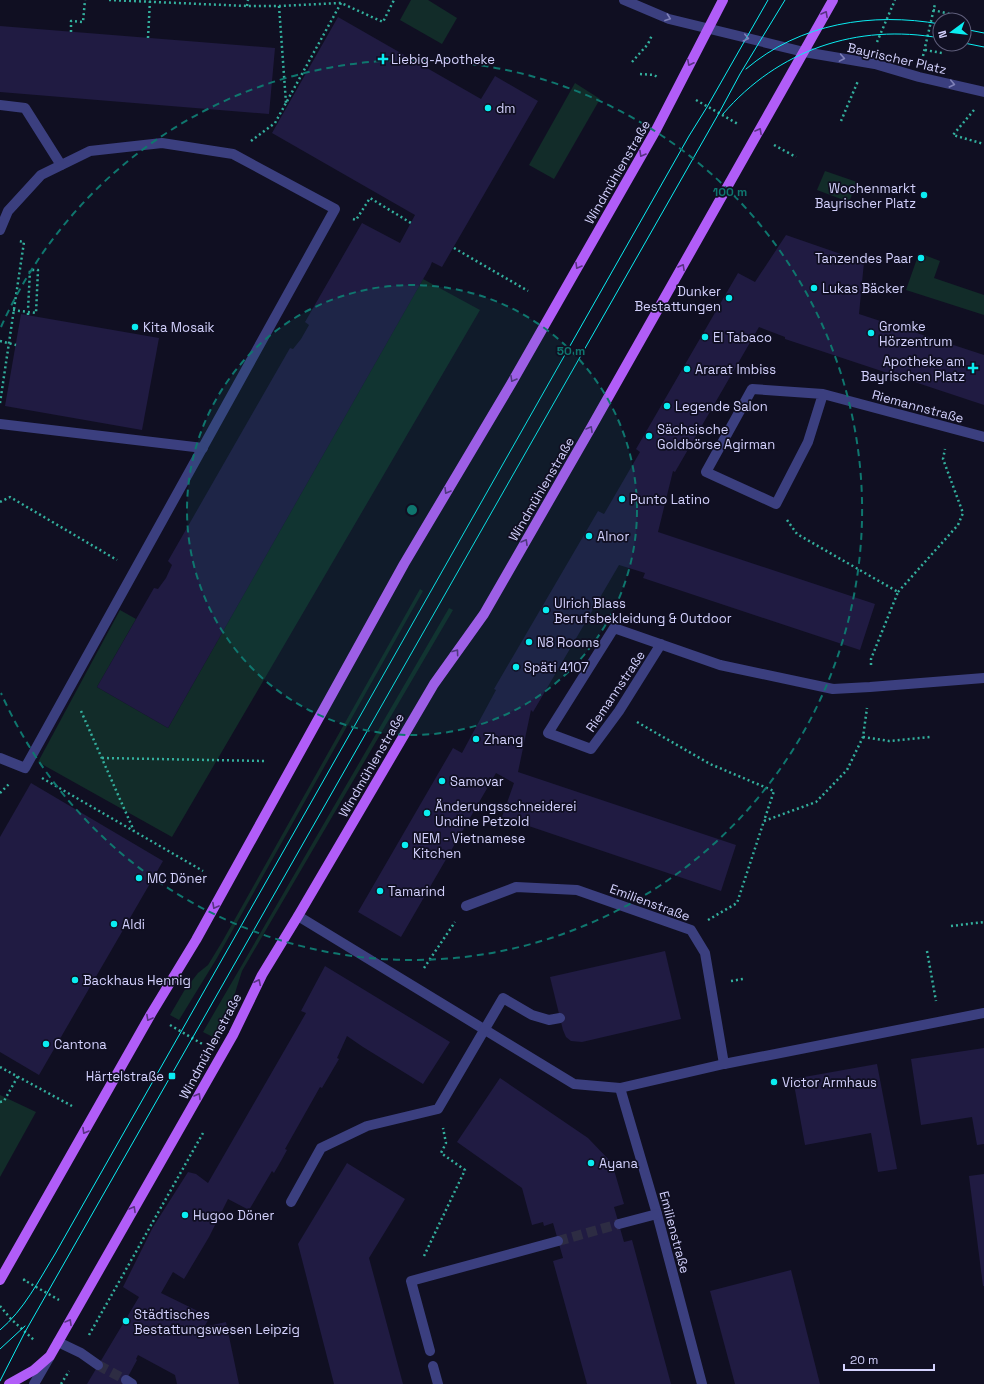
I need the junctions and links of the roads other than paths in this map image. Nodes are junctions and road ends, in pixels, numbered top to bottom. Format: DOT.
graph roads {
  1 [pos="723,0"];
  2 [pos="833,0"];
  3 [pos="628,2"];
  4 [pos="708,29"];
  5 [pos="804,52"];
  6 [pos="984,92"];
  7 [pos="0,105"];
  8 [pos="61,166"];
  9 [pos="4,209"];
  10 [pos="0,230"];
  11 [pos="823,394"];
  12 [pos="0,424"];
  13 [pos="984,436"];
  14 [pos="203,448"];
  15 [pos="661,644"];
  16 [pos="984,678"];
  17 [pos="0,758"];
  18 [pos="466,906"];
  19 [pos="298,916"];
  20 [pos="984,1013"];
  21 [pos="560,1018"];
  22 [pos="485,1030"];
  23 [pos="724,1064"];
  24 [pos="620,1088"];
  25 [pos="291,1202"];
  26 [pos="658,1214"];
  27 [pos="619,1224"];
  28 [pos="558,1241"];
  29 [pos="0,1280"];
  30 [pos="58,1342"];
  31 [pos="430,1351"];
  32 [pos="50,1356"];
  33 [pos="98,1365"];
  34 [pos="434,1366"];
  35 [pos="9,1384"];
  36 [pos="34,1384"];
  37 [pos="438,1384"];
  38 [pos="702,1384"];
  1 -- 4 [label="main road"];
  5 -- 2 [label="main road, one-way"];
  3 -- 4 [label="street, Bayrischer Platz, one-way"];
  4 -- 5 [label="street, Bayrischer Platz, one-way"];
  4 -- 29 [label="main road, Windmühlenstraße, one-way"];
  5 -- 6 [label="street, Bayrischer Platz, one-way"];
  19 -- 5 [label="main road, Windmühlenstraße, one-way"];
  7 -- 8 [label="street"];
  8 -- 9 [label="street"];
  8 -- 14 [label="street"];
  9 -- 10 [label="street"];
  11 -- 11 [label="street, Riemannstraße"];
  11 -- 13 [label="street, Riemannstraße"];
  12 -- 14 [label="street"];
  14 -- 17 [label="street"];
  15 -- 15 [label="street, Riemannstraße"];
  15 -- 16 [label="street, Riemannstraße"];
  18 -- 23 [label="street, Emilienstraße"];
  19 -- 22 [label="street"];
  30 -- 19 [label="main road, Windmühlenstraße, one-way"];
  20 -- 23 [label="street"];
  21 -- 22 [label="street"];
  22 -- 24 [label="street"];
  22 -- 25 [label="street"];
  23 -- 24 [label="street"];
  24 -- 26 [label="street, Emilienstraße"];
  26 -- 27 [label="street"];
  26 -- 38 [label="street, Emilienstraße"];
  28 -- 31 [label="street"];
  30 -- 32 [label="main road, Windmühlenstraße"];
  30 -- 33 [label="street"];
  32 -- 35 [label="main road"];
  32 -- 36 [label="street, Windmühlenstraße"];
  34 -- 37 [label="street"];
}
